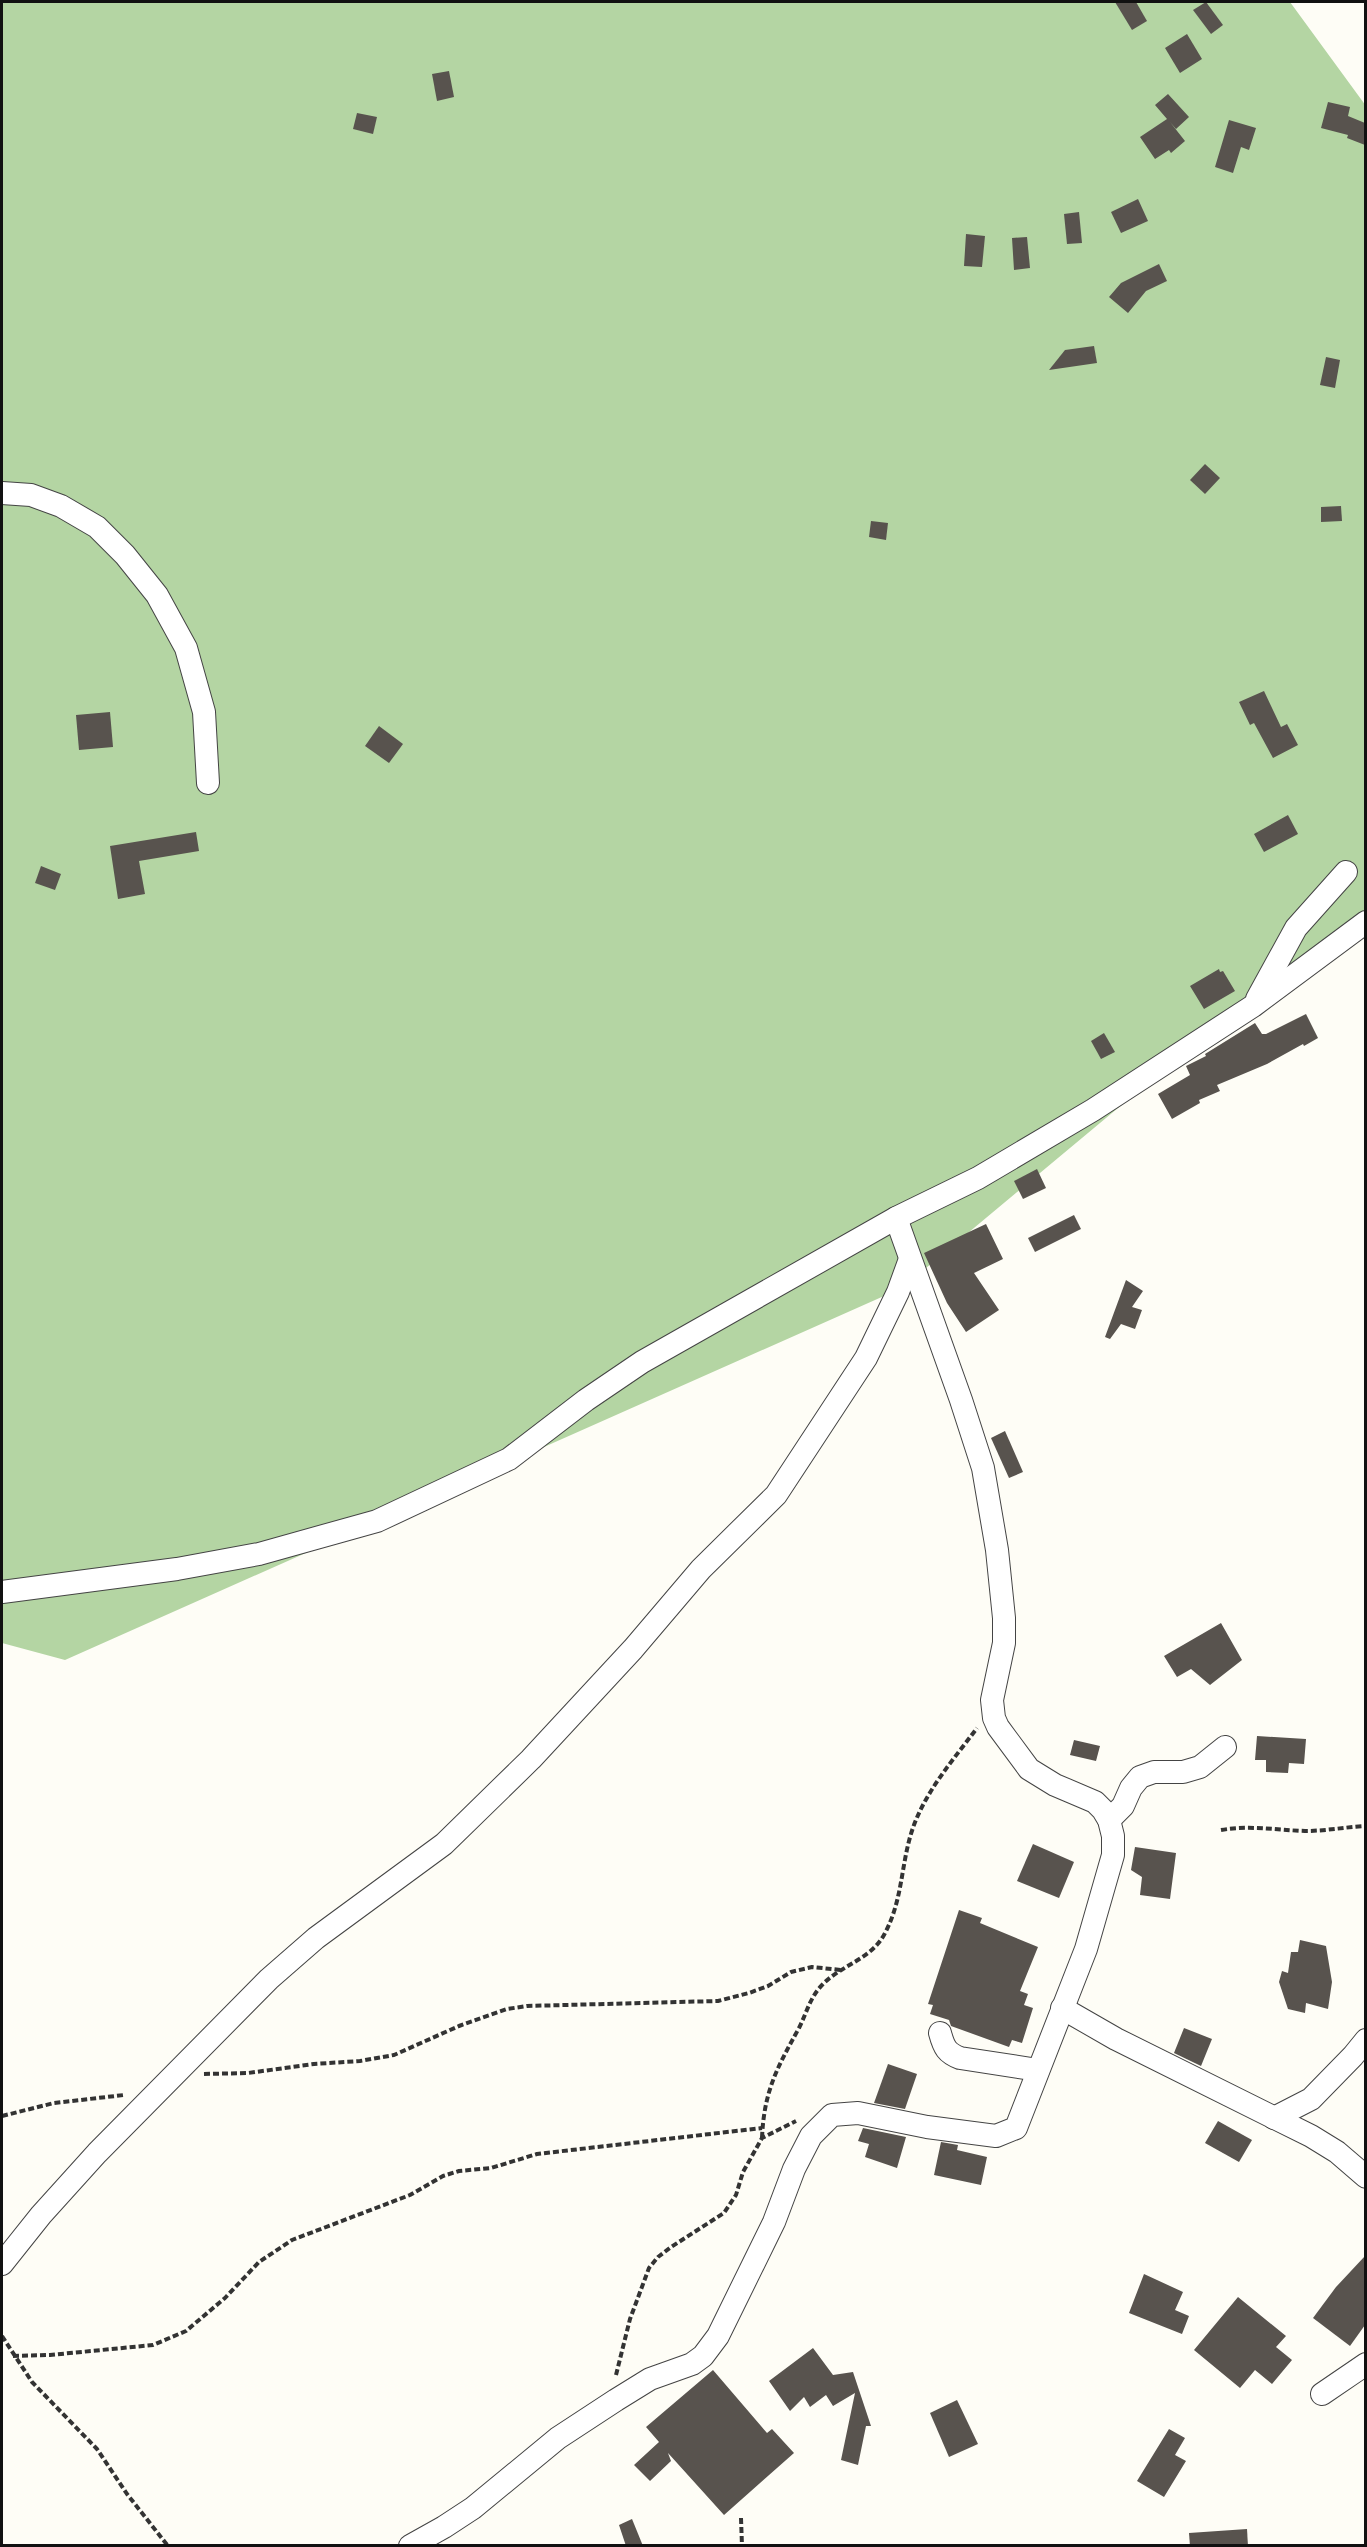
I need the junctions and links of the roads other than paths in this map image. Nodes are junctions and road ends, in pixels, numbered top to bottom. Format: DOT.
graph roads {
  1 [pos="2,493"];
  2 [pos="208,783"];
  3 [pos="1346,872"];
  4 [pos="1365,922"];
  5 [pos="1253,1006"];
  6 [pos="896,1218"];
  7 [pos="910,1259"];
  8 [pos="2,1592"];
  9 [pos="1225,1747"];
  10 [pos="1109,1820"];
  11 [pos="1062,2008"];
  12 [pos="940,2033"];
  13 [pos="1365,2040"];
  14 [pos="1038,2070"];
  15 [pos="1274,2118"];
  16 [pos="1365,2177"];
  17 [pos="2,2264"];
  18 [pos="1365,2364"];
  19 [pos="1322,2394"];
  20 [pos="410,2546"];
  1 -- 2 [label="street"];
  3 -- 5 [label="street"];
  4 -- 5 [label="street"];
  5 -- 6 [label="street"];
  6 -- 7 [label="street"];
  6 -- 8 [label="street"];
  7 -- 10 [label="street"];
  7 -- 17 [label="street"];
  9 -- 10 [label="street"];
  10 -- 11 [label="street"];
  11 -- 14 [label="street"];
  11 -- 15 [label="street"];
  12 -- 14 [label="street"];
  13 -- 15 [label="street"];
  14 -- 20 [label="street"];
  15 -- 16 [label="street"];
  18 -- 19 [label="street"];
}
